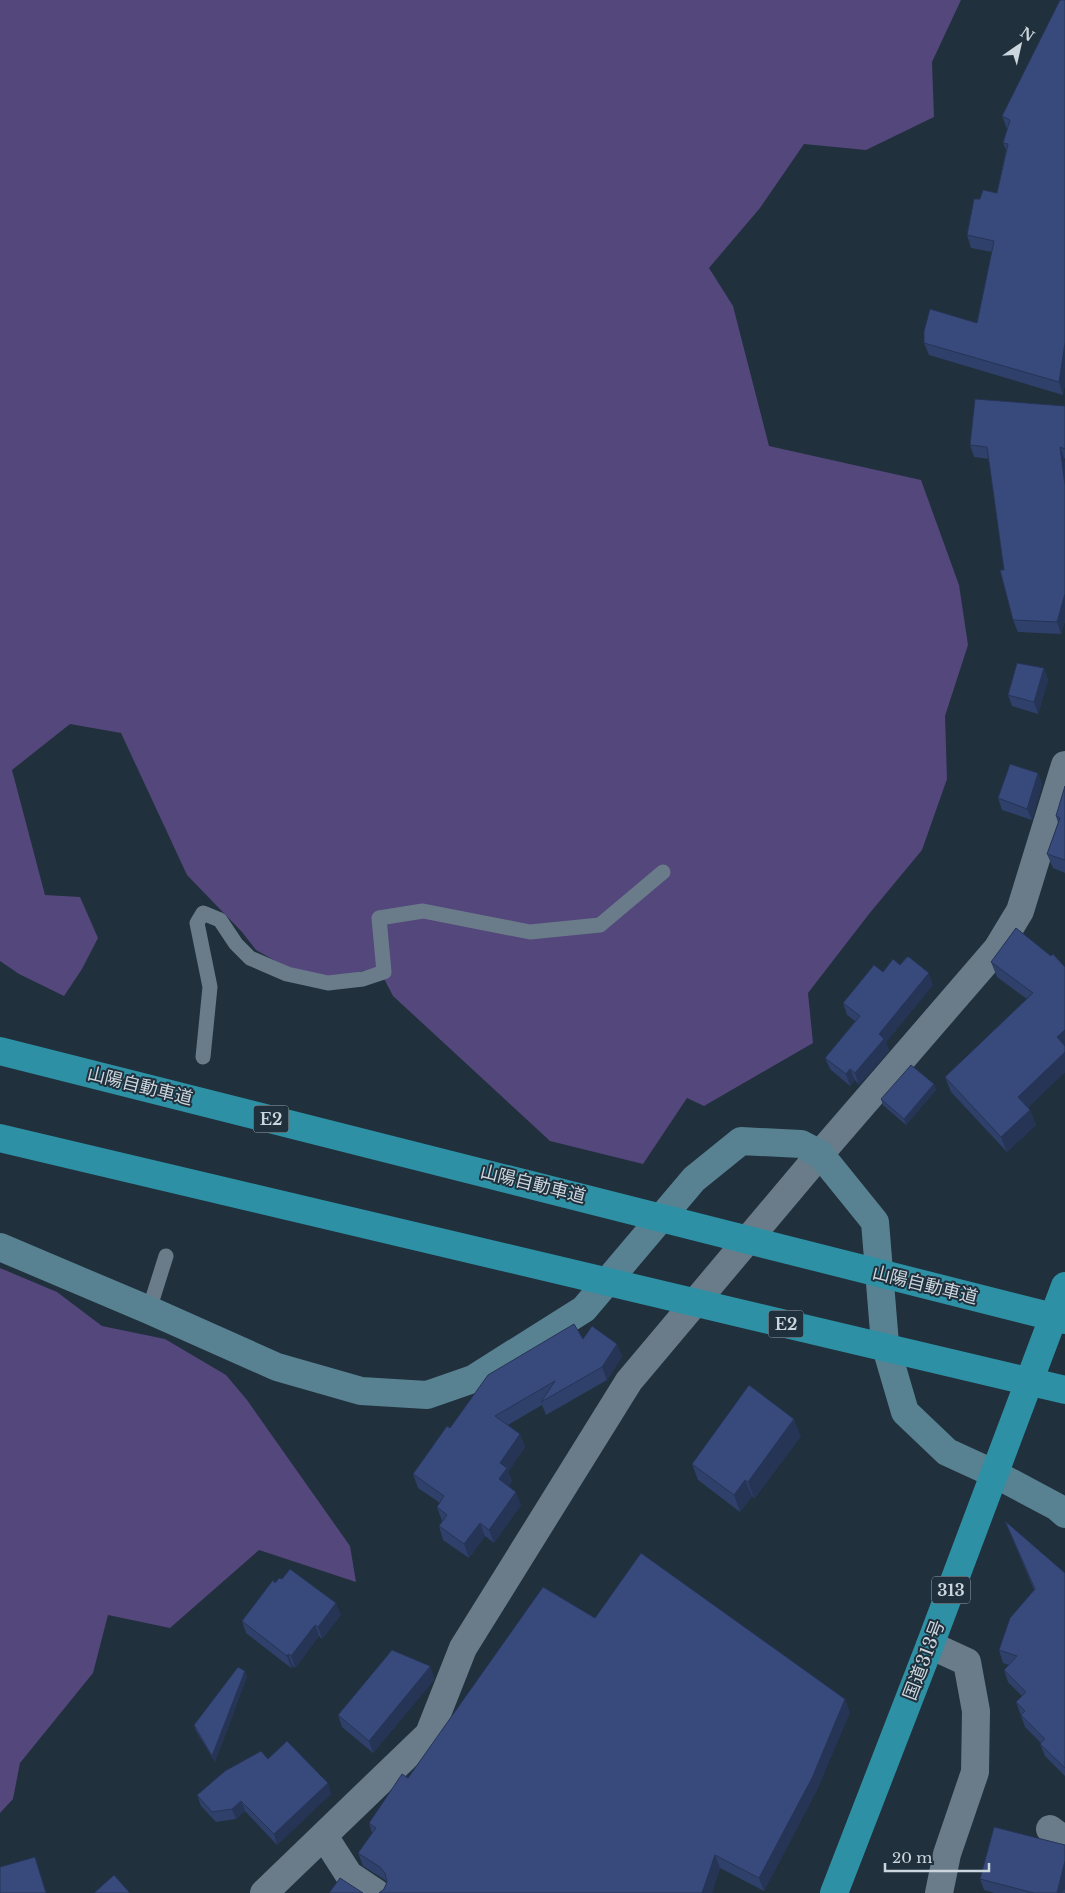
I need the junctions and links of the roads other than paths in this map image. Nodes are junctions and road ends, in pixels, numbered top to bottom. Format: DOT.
graph roads {
  1 [pos="1065,765"];
  2 [pos="663,872"];
  3 [pos="0,1051"];
  4 [pos="203,1057"];
  5 [pos="0,1138"];
  6 [pos="820,1154"];
  7 [pos="0,1247"];
  8 [pos="166,1256"];
  9 [pos="1065,1286"];
  10 [pos="149,1310"];
  11 [pos="1065,1320"];
  12 [pos="1065,1390"];
  13 [pos="995,1474"];
  14 [pos="1065,1514"];
  15 [pos="930,1645"];
  16 [pos="324,1836"];
  17 [pos="264,1893"];
  18 [pos="376,1893"];
  19 [pos="834,1893"];
  20 [pos="939,1893"];
  1 -- 6 [label="street"];
  2 -- 4 [label="lane"];
  3 -- 11 [label="highway, 山陽自動車道 / E2"];
  5 -- 12 [label="highway, E2"];
  6 -- 10 [label="street"];
  6 -- 13 [label="street"];
  6 -- 16 [label="street"];
  7 -- 10 [label="street"];
  8 -- 10 [label="lane"];
  9 -- 13 [label="highway, 国道313号 / 313"];
  13 -- 14 [label="street"];
  13 -- 15 [label="highway, 国道313号 / 313"];
  15 -- 19 [label="highway, 国道313号 / 313"];
  15 -- 20 [label="street"];
  16 -- 17 [label="street"];
  16 -- 18 [label="street"];
}
